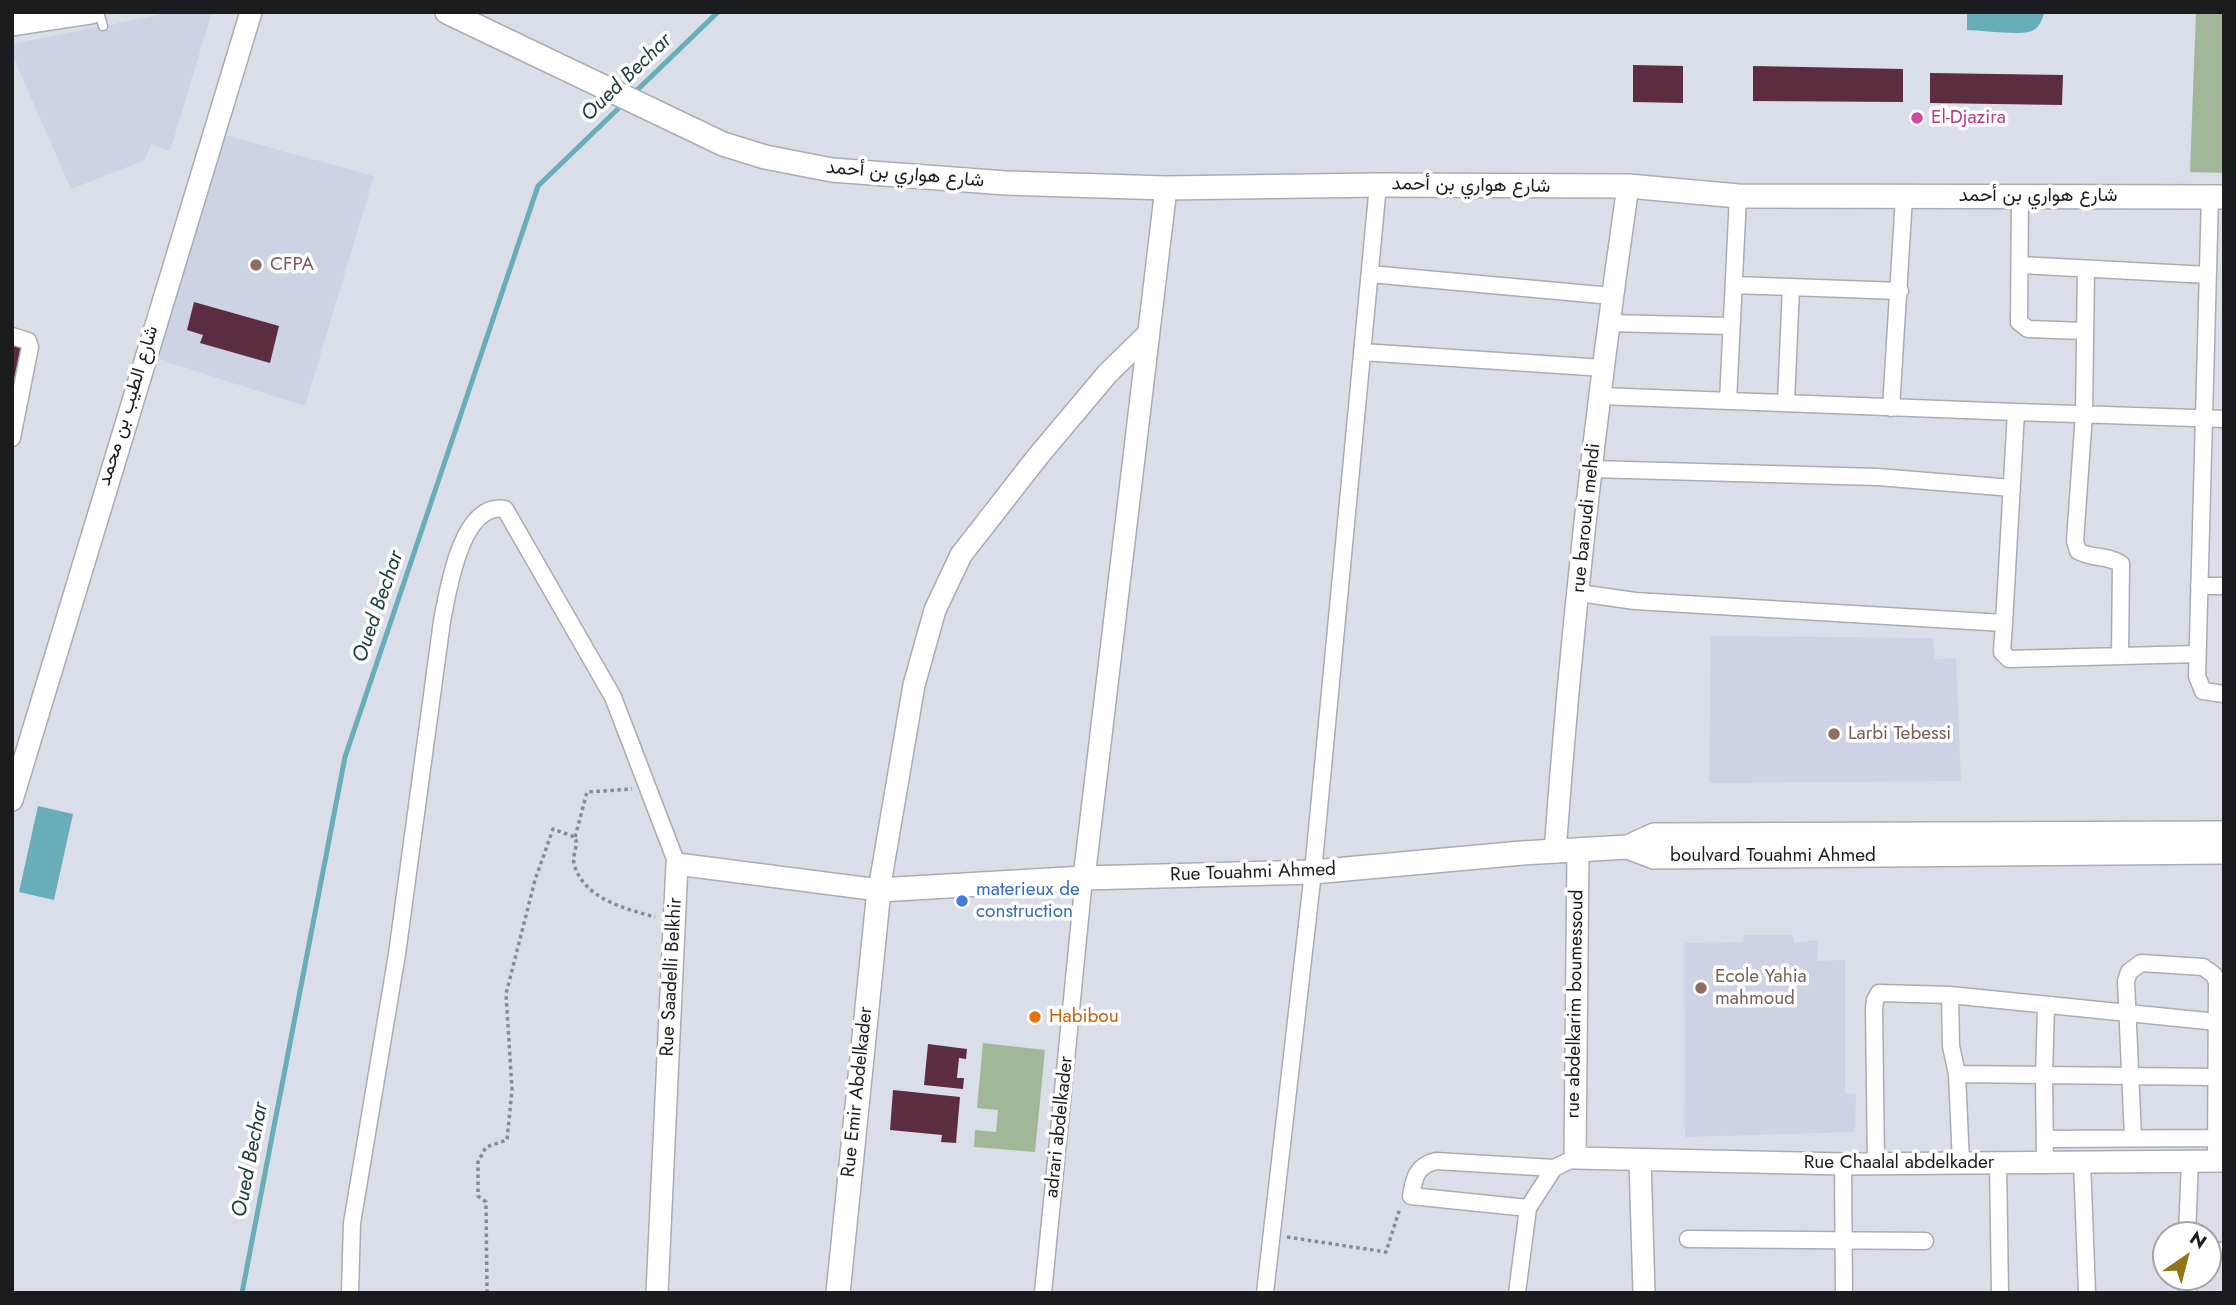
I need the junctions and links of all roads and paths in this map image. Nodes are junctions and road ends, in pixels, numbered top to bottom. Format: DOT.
graph roads {
  1 [pos="99,12"];
  2 [pos="251,12"];
  3 [pos="447,12"];
  4 [pos="97,19"];
  5 [pos="12,24"];
  6 [pos="1378,185"];
  7 [pos="1628,186"];
  8 [pos="1166,188"];
  9 [pos="1738,196"];
  10 [pos="2020,196"];
  11 [pos="1904,197"];
  12 [pos="2217,197"];
  13 [pos="2020,265"];
  14 [pos="2086,269"];
  15 [pos="1370,274"];
  16 [pos="2207,275"];
  17 [pos="1734,285"];
  18 [pos="1791,287"];
  19 [pos="1900,291"];
  20 [pos="1612,296"];
  21 [pos="1608,323"];
  22 [pos="1731,327"];
  23 [pos="2216,328"];
  24 [pos="2085,331"];
  25 [pos="1147,335"];
  26 [pos="12,336"];
  27 [pos="1362,352"];
  28 [pos="1604,368"];
  29 [pos="1601,396"];
  30 [pos="1728,401"];
  31 [pos="1786,402"];
  32 [pos="1891,408"];
  33 [pos="2017,412"];
  34 [pos="2084,414"];
  35 [pos="2203,417"];
  36 [pos="2224,419"];
  37 [pos="12,438"];
  38 [pos="1592,469"];
  39 [pos="2012,488"];
  40 [pos="2199,586"];
  41 [pos="2224,586"];
  42 [pos="1579,593"];
  43 [pos="2004,623"];
  44 [pos="2197,654"];
  45 [pos="2120,656"];
  46 [pos="2224,694"];
  47 [pos="650,789"];
  48 [pos="12,800"];
  49 [pos="2224,833"];
  50 [pos="575,837"];
  51 [pos="1628,847"];
  52 [pos="1578,851"];
  53 [pos="1555,852"];
  54 [pos="2224,852"];
  55 [pos="677,864"];
  56 [pos="1312,872"];
  57 [pos="1084,878"];
  58 [pos="879,890"];
  59 [pos="674,922"];
  60 [pos="1950,995"];
  61 [pos="2046,1007"];
  62 [pos="2127,1015"];
  63 [pos="2217,1022"];
  64 [pos="1957,1074"];
  65 [pos="2044,1075"];
  66 [pos="2130,1075"];
  67 [pos="2216,1077"];
  68 [pos="2133,1137"];
  69 [pos="2216,1138"];
  70 [pos="2045,1139"];
  71 [pos="1575,1158"];
  72 [pos="1640,1160"];
  73 [pos="2190,1160"];
  74 [pos="2082,1161"];
  75 [pos="2220,1161"];
  76 [pos="2045,1162"];
  77 [pos="1961,1163"];
  78 [pos="1998,1163"];
  79 [pos="1843,1164"];
  80 [pos="1876,1164"];
  81 [pos="1554,1168"];
  82 [pos="1411,1196"];
  83 [pos="1528,1208"];
  84 [pos="2188,1221"];
  85 [pos="1271,1234"];
  86 [pos="1688,1239"];
  87 [pos="1843,1239"];
  88 [pos="1925,1241"];
  89 [pos="349,1293"];
  90 [pos="487,1293"];
  91 [pos="657,1293"];
  92 [pos="838,1293"];
  93 [pos="1043,1293"];
  94 [pos="1265,1293"];
  95 [pos="1517,1293"];
  96 [pos="1644,1293"];
  97 [pos="1844,1293"];
  98 [pos="2000,1293"];
  99 [pos="2087,1293"];
  1 -- 4 [label="lane"];
  2 -- 48 [label="street, شارع الطيب بن محمد"];
  3 -- 8 [label="main road, شارع هواري بن أحمد"];
  4 -- 5 [label="main road"];
  6 -- 7 [label="main road, شارع هواري بن أحمد"];
  6 -- 8 [label="main road, شارع هواري بن أحمد"];
  6 -- 15 [label="street"];
  7 -- 9 [label="main road, شارع هواري بن أحمد"];
  7 -- 20 [label="street, rue baroudi mehdi"];
  8 -- 25 [label="street"];
  9 -- 11 [label="main road, شارع هواري بن أحمد"];
  9 -- 17 [label="street"];
  10 -- 11 [label="main road, شارع هواري بن أحمد"];
  10 -- 12 [label="main road, شارع هواري بن أحمد"];
  10 -- 13 [label="street"];
  11 -- 19 [label="street"];
  12 -- 16 [label="street"];
  13 -- 14 [label="street"];
  13 -- 24 [label="street"];
  14 -- 16 [label="street"];
  14 -- 24 [label="street"];
  15 -- 20 [label="street"];
  15 -- 27 [label="street"];
  16 -- 23 [label="street"];
  17 -- 18 [label="street"];
  17 -- 22 [label="street"];
  18 -- 19 [label="street"];
  18 -- 31 [label="street"];
  19 -- 32 [label="street"];
  20 -- 21 [label="street, rue baroudi mehdi"];
  21 -- 22 [label="street"];
  21 -- 28 [label="street, rue baroudi mehdi"];
  22 -- 30 [label="street"];
  23 -- 35 [label="street"];
  24 -- 34 [label="street"];
  25 -- 57 [label="street"];
  25 -- 58 [label="street"];
  26 -- 37 [label="street"];
  27 -- 28 [label="street"];
  27 -- 56 [label="street"];
  28 -- 29 [label="street, rue baroudi mehdi"];
  29 -- 30 [label="street"];
  29 -- 38 [label="street, rue baroudi mehdi"];
  30 -- 31 [label="street"];
  31 -- 32 [label="street"];
  32 -- 33 [label="street"];
  33 -- 34 [label="street"];
  33 -- 39 [label="street"];
  34 -- 35 [label="street"];
  34 -- 45 [label="street"];
  35 -- 36 [label="street"];
  35 -- 40 [label="street"];
  38 -- 39 [label="street"];
  38 -- 42 [label="street, rue baroudi mehdi"];
  39 -- 43 [label="street"];
  40 -- 41 [label="street"];
  40 -- 44 [label="street"];
  42 -- 43 [label="street"];
  42 -- 53 [label="street, rue baroudi mehdi"];
  43 -- 45 [label="street"];
  44 -- 45 [label="street"];
  44 -- 46 [label="street"];
  47 -- 50 [label="path"];
  47 -- 55 [label="street"];
  47 -- 89 [label="street"];
  49 -- 51 [label="main road, boulvard Touahmi Ahmed"];
  50 -- 59 [label="path"];
  50 -- 90 [label="path"];
  51 -- 52 [label="main road, Rue Touahmi Ahmed"];
  51 -- 54 [label="main road, boulvard Touahmi Ahmed"];
  52 -- 53 [label="main road, Rue Touahmi Ahmed"];
  52 -- 71 [label="street, rue abdelkarim boumessoud"];
  53 -- 56 [label="main road, Rue Touahmi Ahmed"];
  55 -- 58 [label="street"];
  55 -- 59 [label="street, Rue Saadelli Belkhir"];
  56 -- 57 [label="main road, Rue Touahmi Ahmed"];
  56 -- 85 [label="street"];
  57 -- 58 [label="main road, Rue Touahmi Ahmed"];
  57 -- 93 [label="street, adrari abdelkader"];
  58 -- 92 [label="main road, Rue Emir Abdelkader"];
  59 -- 91 [label="street, Rue Saadelli Belkhir"];
  60 -- 61 [label="street"];
  60 -- 64 [label="street"];
  60 -- 80 [label="street"];
  61 -- 62 [label="street"];
  61 -- 65 [label="street"];
  62 -- 63 [label="street"];
  62 -- 63 [label="street"];
  62 -- 66 [label="street"];
  63 -- 67 [label="street"];
  64 -- 65 [label="street"];
  64 -- 77 [label="street"];
  65 -- 66 [label="street"];
  65 -- 70 [label="street"];
  66 -- 67 [label="street"];
  66 -- 68 [label="street"];
  67 -- 69 [label="street"];
  68 -- 69 [label="street"];
  68 -- 70 [label="street"];
  69 -- 75 [label="street"];
  70 -- 76 [label="street"];
  71 -- 72 [label="street, Rue Chaalal abdelkader"];
  71 -- 81 [label="street"];
  72 -- 79 [label="street, Rue Chaalal abdelkader"];
  72 -- 96 [label="street"];
  73 -- 74 [label="street, Rue Chaalal abdelkader"];
  73 -- 75 [label="street, Rue Chaalal abdelkader"];
  73 -- 84 [label="street"];
  74 -- 76 [label="street, Rue Chaalal abdelkader"];
  74 -- 99 [label="street"];
  76 -- 78 [label="street, Rue Chaalal abdelkader"];
  77 -- 78 [label="street, Rue Chaalal abdelkader"];
  77 -- 80 [label="street, Rue Chaalal abdelkader"];
  78 -- 98 [label="street"];
  79 -- 80 [label="street, Rue Chaalal abdelkader"];
  79 -- 87 [label="street"];
  81 -- 82 [label="street"];
  81 -- 83 [label="street"];
  82 -- 83 [label="street"];
  82 -- 85 [label="path"];
  83 -- 95 [label="street"];
  85 -- 94 [label="street"];
  86 -- 87 [label="street"];
  87 -- 88 [label="street"];
  87 -- 97 [label="street"];
}
